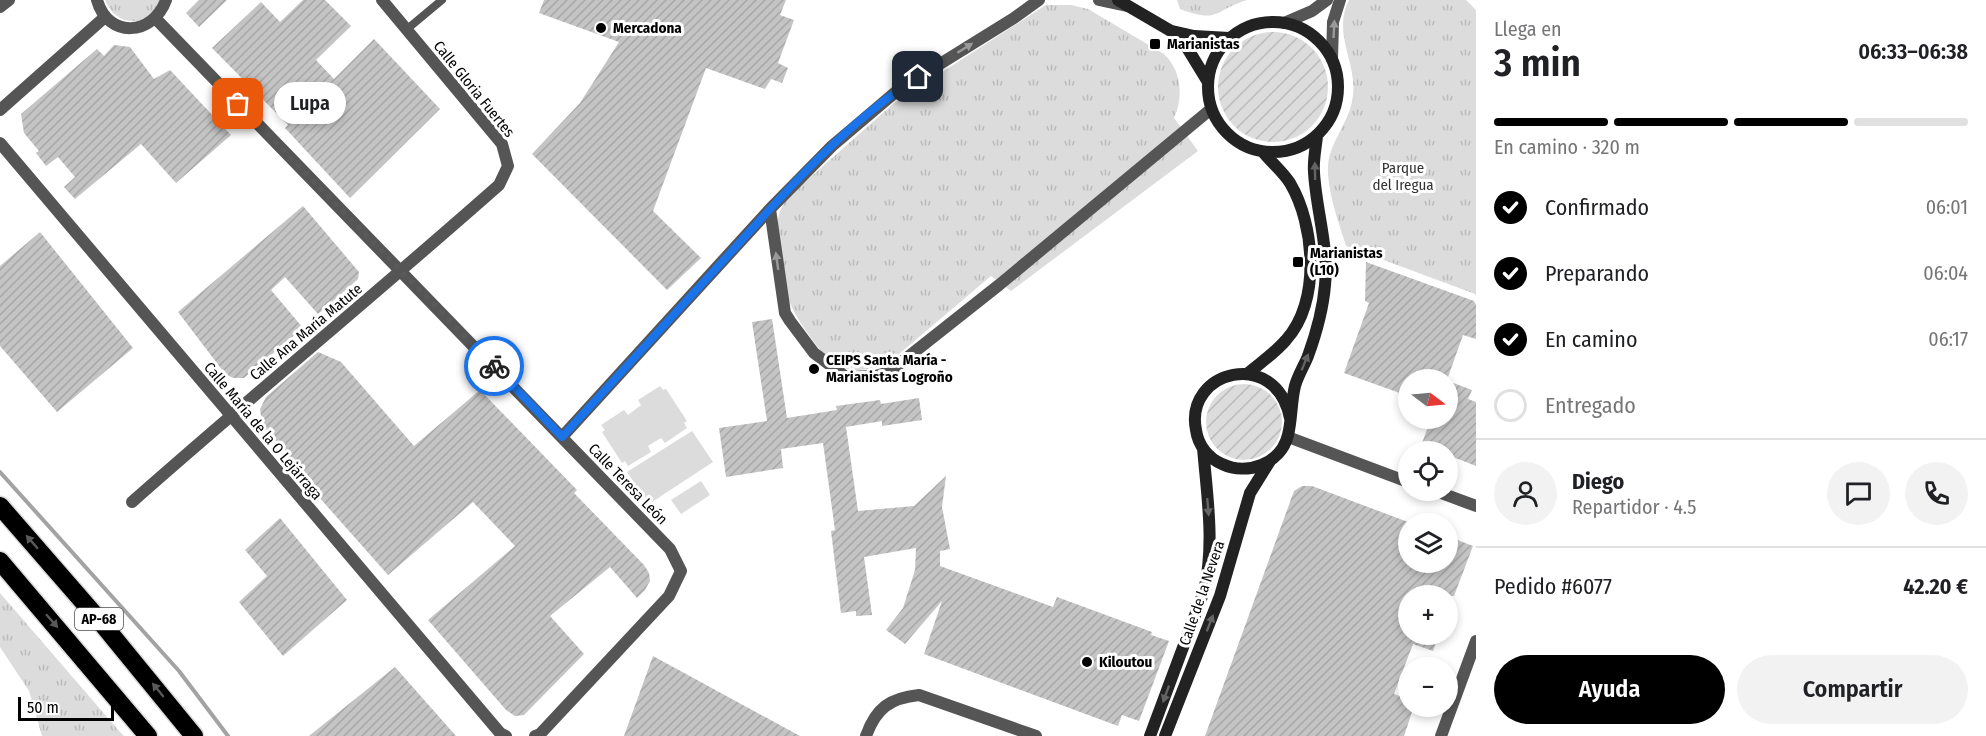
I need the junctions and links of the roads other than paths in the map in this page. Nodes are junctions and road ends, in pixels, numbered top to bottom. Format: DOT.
graph roads {
  1 [pos="9,0"];
  2 [pos="97,0"];
  3 [pos="166,0"];
  4 [pos="441,0"];
  5 [pos="1039,0"];
  6 [pos="1099,0"];
  7 [pos="1118,0"];
  8 [pos="1327,0"];
  9 [pos="1340,0"];
  10 [pos="386,2"];
  11 [pos="0,7"];
  12 [pos="1133,7"];
  13 [pos="105,17"];
  14 [pos="156,19"];
  15 [pos="1284,22"];
  16 [pos="406,30"];
  17 [pos="1171,31"];
  18 [pos="1229,38"];
  19 [pos="1332,59"];
  20 [pos="1208,82"];
  21 [pos="1211,109"];
  22 [pos="0,110"];
  23 [pos="1317,136"];
  24 [pos="0,143"];
  25 [pos="1263,152"];
  26 [pos="770,209"];
  27 [pos="401,272"];
  28 [pos="1248,374"];
  29 [pos="230,415"];
  30 [pos="1290,418"];
  31 [pos="562,437"];
  32 [pos="1288,437"];
  33 [pos="1203,448"];
  34 [pos="1270,460"];
  35 [pos="1398,478"];
  36 [pos="1458,499"];
  37 [pos="132,502"];
  38 [pos="0,506"];
  39 [pos="1476,506"];
  40 [pos="0,561"];
  41 [pos="1476,641"];
  42 [pos="148,736"];
  43 [pos="194,736"];
  44 [pos="506,736"];
  45 [pos="535,736"];
  46 [pos="866,736"];
  47 [pos="1036,736"];
  48 [pos="1150,736"];
  49 [pos="1165,736"];
  50 [pos="1441,736"];
  1 -- 11 [label="street"];
  2 -- 13 [label="street"];
  3 -- 14 [label="street"];
  4 -- 16 [label="lane"];
  26 -- 5 [label="street, one-way"];
  6 -- 12 [label="street"];
  7 -- 12 [label="main road"];
  8 -- 15 [label="street"];
  19 -- 9 [label="street, one-way"];
  10 -- 16 [label="street, Calle Gloria Fuertes"];
  12 -- 17 [label="main road"];
  13 -- 14 [label="street"];
  13 -- 22 [label="street"];
  14 -- 27 [label="street, Calle Teresa León"];
  15 -- 18 [label="main road"];
  15 -- 19 [label="main road"];
  16 -- 27 [label="street, Calle Gloria Fuertes"];
  17 -- 18 [label="main road"];
  17 -- 20 [label="main road"];
  18 -- 20 [label="main road"];
  19 -- 23 [label="main road"];
  20 -- 21 [label="main road"];
  21 -- 25 [label="main road"];
  21 -- 26 [label="street, one-way"];
  23 -- 25 [label="main road"];
  30 -- 23 [label="main road, one-way"];
  24 -- 29 [label="street, Calle María de la O Lejárraga"];
  25 -- 28 [label="main road"];
  26 -- 31 [label="street"];
  27 -- 29 [label="street, Calle Ana María Matute"];
  27 -- 31 [label="street, Calle Teresa León"];
  28 -- 30 [label="main road"];
  28 -- 33 [label="main road"];
  29 -- 37 [label="street, Calle Ana María Matute"];
  29 -- 44 [label="street, Calle María de la O Lejárraga"];
  30 -- 32 [label="main road"];
  31 -- 45 [label="street, Calle Teresa León"];
  32 -- 34 [label="main road"];
  32 -- 35 [label="street"];
  33 -- 34 [label="main road"];
  33 -- 48 [label="main road, Calle de la Nevera, one-way"];
  49 -- 34 [label="main road, Calle de la Nevera, one-way"];
  36 -- 39 [label="street"];
  43 -- 38 [label="highway, AP-68, one-way"];
  40 -- 42 [label="highway, AP-68, one-way"];
  41 -- 50 [label="street"];
  46 -- 47 [label="street"];
}
